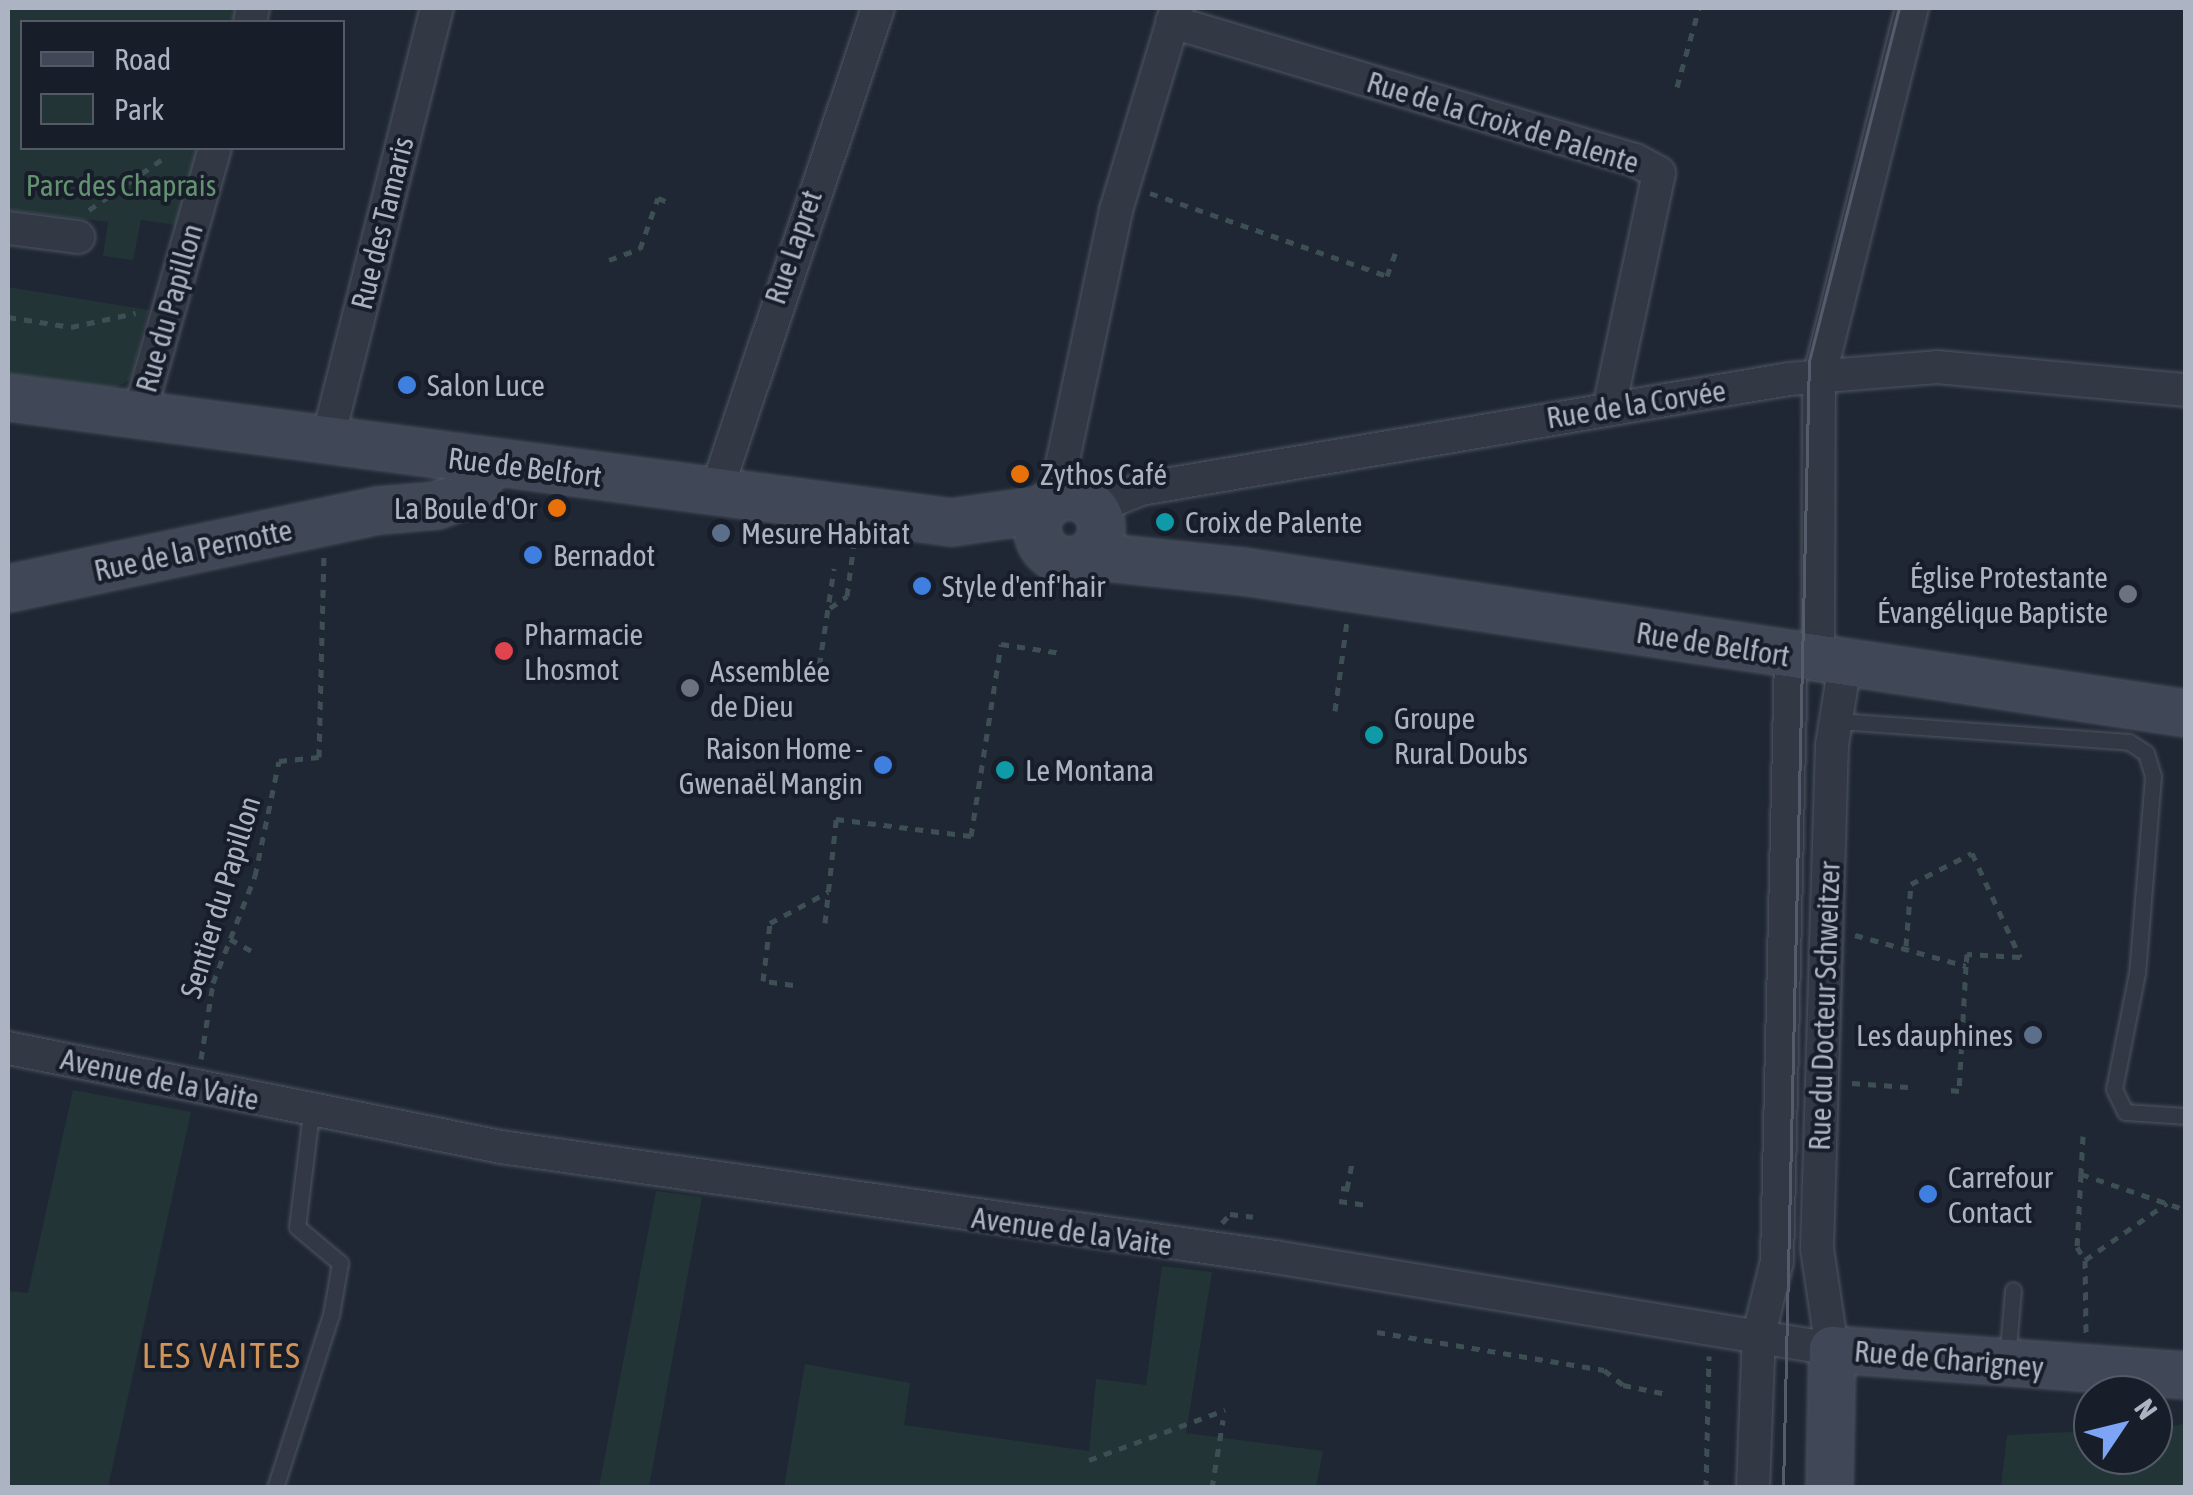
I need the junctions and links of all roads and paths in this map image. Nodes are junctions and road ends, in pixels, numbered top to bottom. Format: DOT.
graph roads {
  1 [pos="437,8"];
  2 [pos="878,8"];
  3 [pos="1699,8"];
  4 [pos="1912,8"];
  5 [pos="1175,15"];
  6 [pos="1678,87"];
  7 [pos="213,150"];
  8 [pos="168,155"];
  9 [pos="1124,184"];
  10 [pos="668,202"];
  11 [pos="8,228"];
  12 [pos="78,237"];
  13 [pos="1396,251"];
  14 [pos="609,260"];
  15 [pos="173,296"];
  16 [pos="8,317"];
  17 [pos="1818,378"];
  18 [pos="2186,390"];
  19 [pos="8,396"];
  20 [pos="1609,409"];
  21 [pos="140,411"];
  22 [pos="328,438"];
  23 [pos="439,457"];
  24 [pos="491,463"];
  25 [pos="716,489"];
  26 [pos="378,510"];
  27 [pos="324,522"];
  28 [pos="1071,522"];
  29 [pos="852,536"];
  30 [pos="834,568"];
  31 [pos="8,588"];
  32 [pos="828,610"];
  33 [pos="1346,630"];
  34 [pos="1061,653"];
  35 [pos="1818,660"];
  36 [pos="817,681"];
  37 [pos="1335,710"];
  38 [pos="2186,713"];
  39 [pos="1838,721"];
  40 [pos="828,892"];
  41 [pos="825,924"];
  42 [pos="1848,933"];
  43 [pos="230,939"];
  44 [pos="1906,946"];
  45 [pos="252,950"];
  46 [pos="1966,966"];
  47 [pos="794,985"];
  48 [pos="8,1048"];
  49 [pos="1961,1052"];
  50 [pos="1970,1052"];
  51 [pos="1834,1081"];
  52 [pos="197,1082"];
  53 [pos="1908,1087"];
  54 [pos="1948,1090"];
  55 [pos="311,1114"];
  56 [pos="2186,1116"];
  57 [pos="2083,1136"];
  58 [pos="1352,1163"];
  59 [pos="2081,1174"];
  60 [pos="1357,1190"];
  61 [pos="1340,1201"];
  62 [pos="2167,1204"];
  63 [pos="1369,1205"];
  64 [pos="2186,1210"];
  65 [pos="2085,1260"];
  66 [pos="2013,1290"];
  67 [pos="1701,1325"];
  68 [pos="1377,1332"];
  69 [pos="1758,1334"];
  70 [pos="1832,1349"];
  71 [pos="2006,1364"];
  72 [pos="2088,1370"];
  73 [pos="2186,1376"];
  74 [pos="1668,1394"];
  75 [pos="1224,1410"];
  76 [pos="1223,1420"];
  77 [pos="1088,1460"];
  78 [pos="275,1488"];
  79 [pos="1212,1488"];
  80 [pos="1706,1488"];
  81 [pos="1752,1488"];
  82 [pos="1829,1488"];
  1 -- 22 [label="street, Rue des Tamaris"];
  2 -- 25 [label="street, Rue Lapret"];
  3 -- 6 [label="path"];
  4 -- 17 [label="street"];
  5 -- 9 [label="street, Rue de la Croix de Palente"];
  5 -- 20 [label="street, Rue de la Croix de Palente"];
  7 -- 15 [label="street, Rue du Papillon"];
  8 -- 12 [label="path"];
  9 -- 13 [label="path"];
  9 -- 28 [label="street, Rue de la Croix de Palente"];
  10 -- 14 [label="path"];
  11 -- 12 [label="street"];
  15 -- 16 [label="path"];
  15 -- 21 [label="street, Rue du Papillon"];
  17 -- 18 [label="street, Rue de la Corvée"];
  17 -- 20 [label="street, Rue de la Corvée"];
  17 -- 35 [label="street"];
  19 -- 21 [label="main road, Rue de Belfort"];
  20 -- 28 [label="street, Rue de la Corvée"];
  21 -- 22 [label="main road, Rue de Belfort"];
  22 -- 23 [label="main road, Rue de Belfort"];
  23 -- 24 [label="main road, Rue de Belfort"];
  23 -- 26 [label="main road, Rue de la Pernotte"];
  24 -- 25 [label="main road, Rue de Belfort"];
  24 -- 26 [label="main road, Rue de la Pernotte"];
  25 -- 28 [label="main road, Rue de Belfort"];
  26 -- 27 [label="main road, Rue de la Pernotte"];
  27 -- 31 [label="main road, Rue de la Pernotte"];
  27 -- 43 [label="path, Sentier du Papillon"];
  28 -- 35 [label="main road, Rue de Belfort"];
  29 -- 32 [label="path"];
  30 -- 32 [label="path"];
  32 -- 36 [label="path"];
  33 -- 37 [label="path"];
  34 -- 40 [label="path"];
  35 -- 38 [label="main road, Rue de Belfort"];
  35 -- 39 [label="street, Rue du Docteur Schweitzer"];
  35 -- 69 [label="street, Rue du Docteur Schweitzer"];
  39 -- 56 [label="lane"];
  39 -- 70 [label="street, Rue du Docteur Schweitzer"];
  40 -- 41 [label="path"];
  40 -- 47 [label="path"];
  42 -- 44 [label="path"];
  43 -- 45 [label="path"];
  43 -- 52 [label="path, Sentier du Papillon"];
  44 -- 46 [label="path"];
  44 -- 46 [label="path"];
  46 -- 49 [label="path"];
  48 -- 52 [label="street, Avenue de la Vaite"];
  49 -- 50 [label="path"];
  49 -- 54 [label="path"];
  51 -- 53 [label="path"];
  52 -- 55 [label="street, Avenue de la Vaite"];
  55 -- 67 [label="street, Avenue de la Vaite"];
  55 -- 78 [label="lane"];
  57 -- 59 [label="path"];
  58 -- 60 [label="path"];
  59 -- 62 [label="path"];
  59 -- 65 [label="path"];
  61 -- 63 [label="path"];
  62 -- 64 [label="path"];
  62 -- 65 [label="path"];
  65 -- 72 [label="path"];
  66 -- 71 [label="lane"];
  67 -- 69 [label="street, Avenue de la Vaite"];
  67 -- 80 [label="path"];
  68 -- 74 [label="path"];
  69 -- 70 [label="street, Avenue de la Vaite"];
  69 -- 81 [label="street, Rue du Docteur Schweitzer"];
  70 -- 71 [label="main road, Rue de Charigney"];
  70 -- 82 [label="main road"];
  71 -- 72 [label="main road, Rue de Charigney"];
  72 -- 73 [label="main road, Rue de Charigney"];
  75 -- 77 [label="path"];
  76 -- 79 [label="path"];
}
